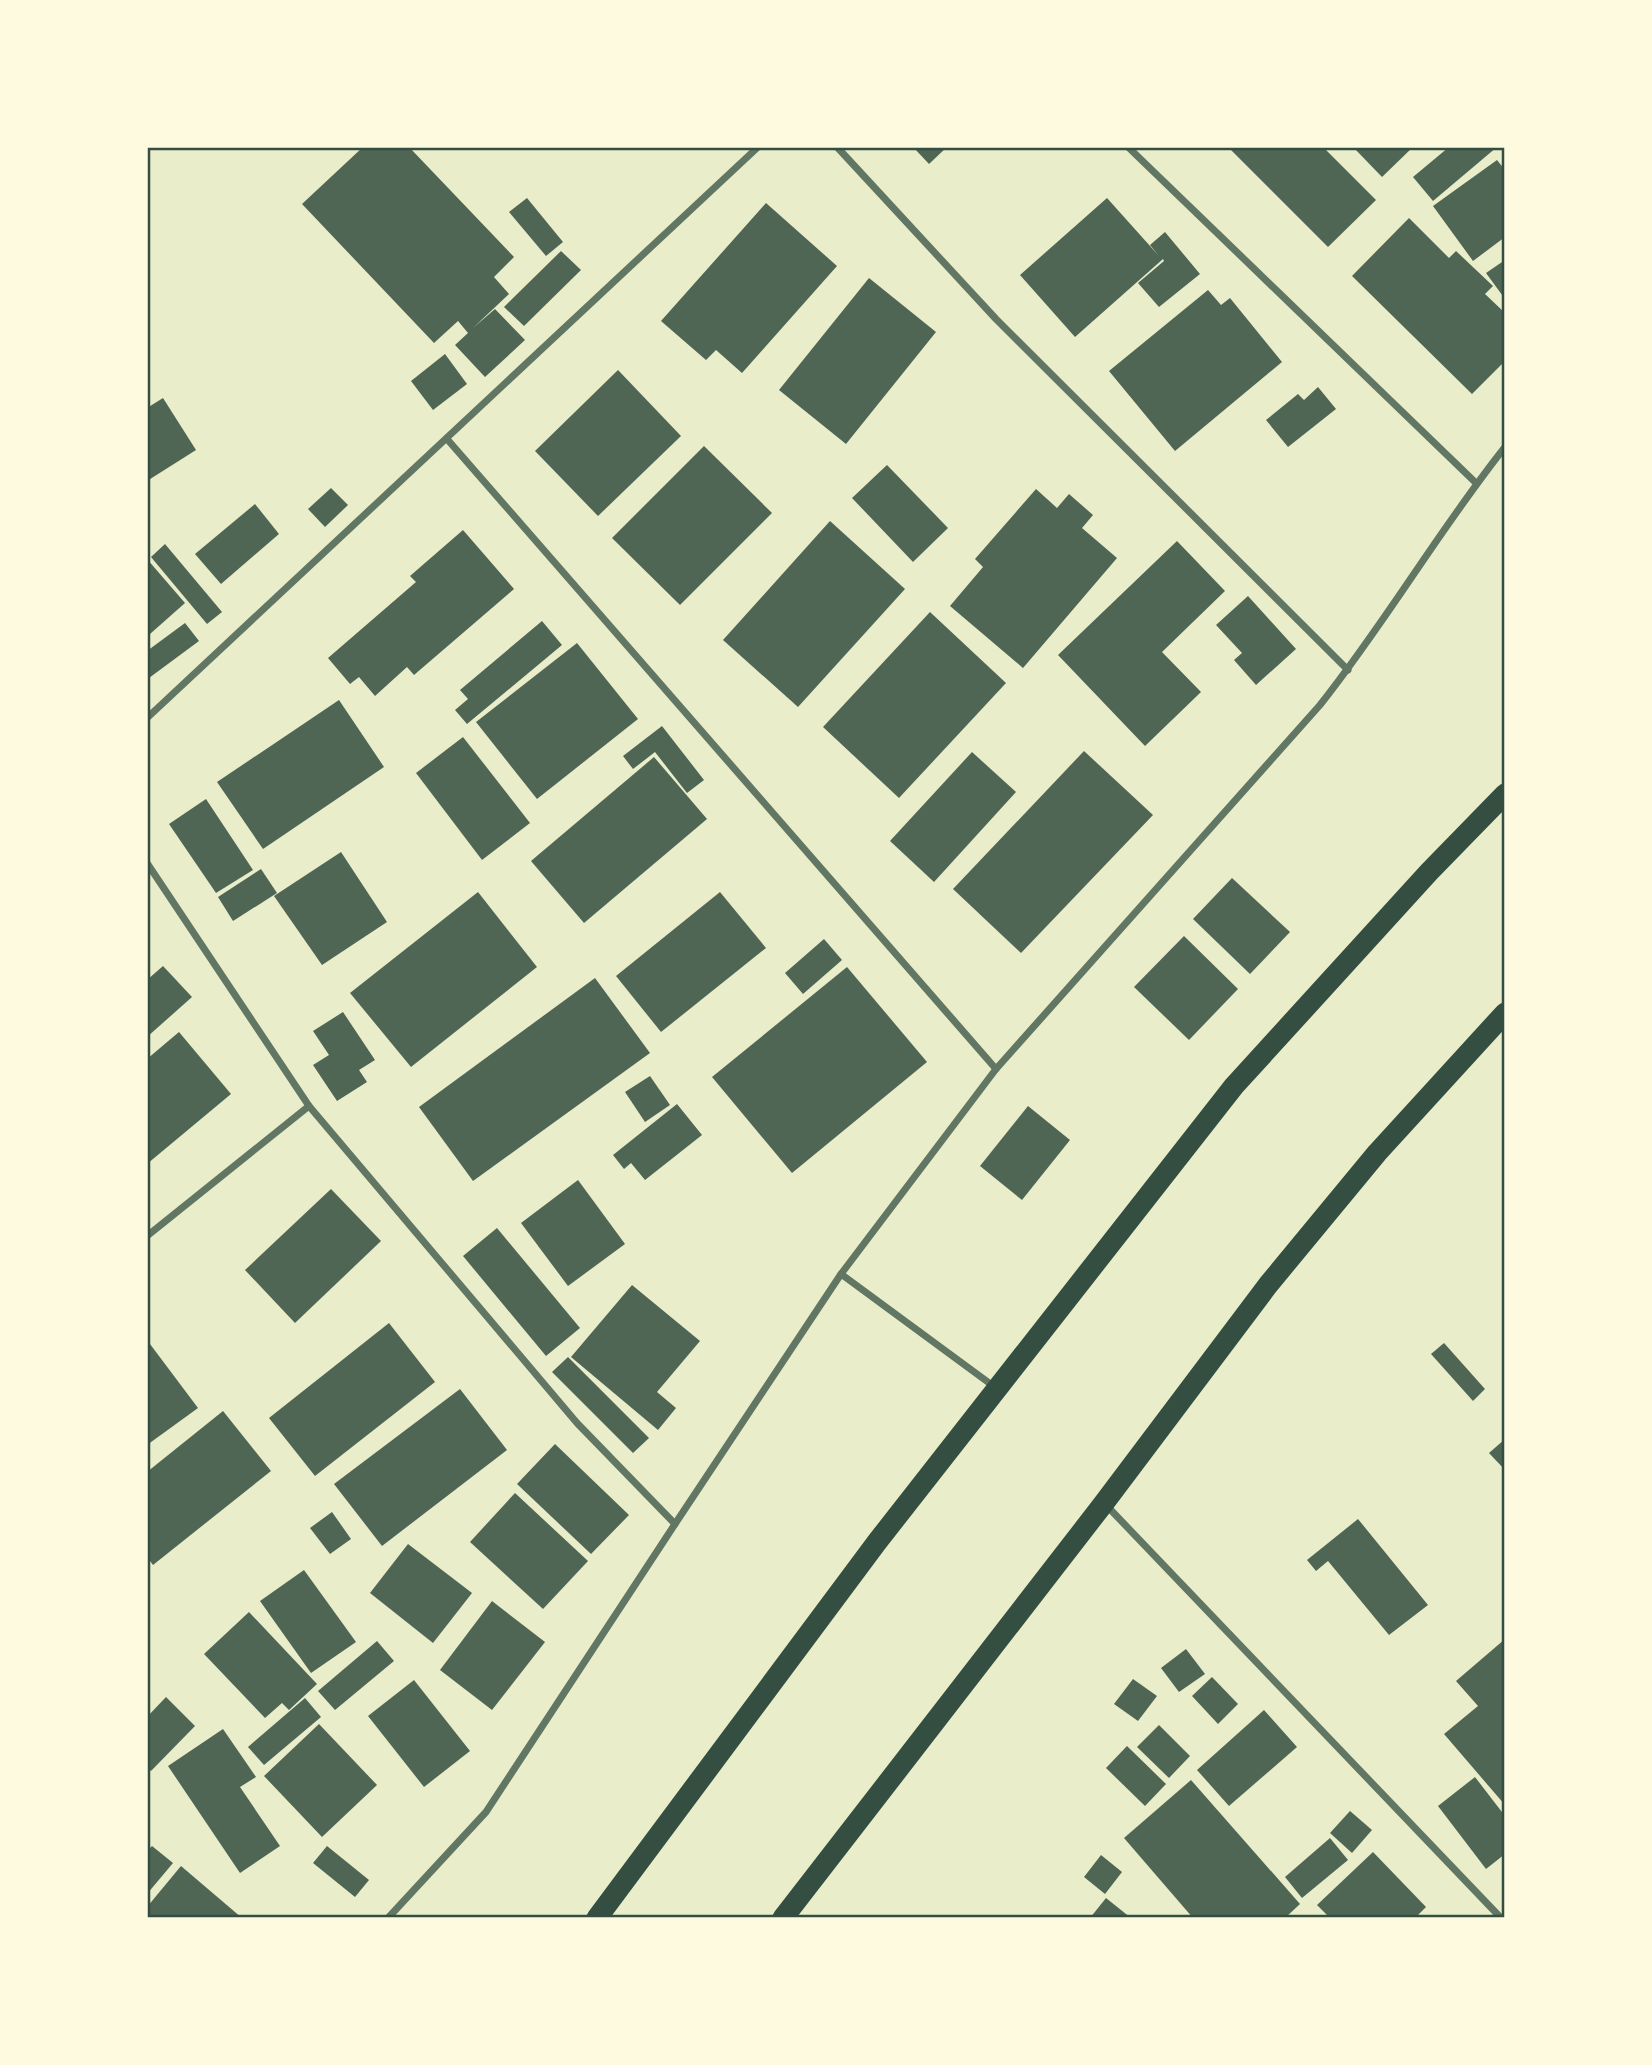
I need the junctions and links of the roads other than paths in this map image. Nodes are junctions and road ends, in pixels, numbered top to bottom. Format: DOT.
graph roads {
  1 [pos="758,147"];
  2 [pos="837,147"];
  3 [pos="1128,147"];
  4 [pos="447,439"];
  5 [pos="1505,447"];
  6 [pos="1476,483"];
  7 [pos="1348,670"];
  8 [pos="147,718"];
  9 [pos="1505,794"];
  10 [pos="147,863"];
  11 [pos="1505,1013"];
  12 [pos="996,1069"];
  13 [pos="309,1105"];
  14 [pos="147,1236"];
  15 [pos="841,1274"];
  16 [pos="997,1389"];
  17 [pos="1104,1503"];
  18 [pos="675,1524"];
  19 [pos="388,1918"];
  20 [pos="597,1918"];
  21 [pos="783,1918"];
  22 [pos="1501,1918"];
  1 -- 4 [label="street"];
  2 -- 7 [label="street"];
  3 -- 6 [label="street"];
  4 -- 8 [label="street"];
  4 -- 12 [label="street"];
  5 -- 6 [label="street"];
  6 -- 7 [label="street"];
  7 -- 12 [label="street"];
  9 -- 16 [label="highway"];
  10 -- 13 [label="street"];
  11 -- 17 [label="highway"];
  12 -- 15 [label="street"];
  13 -- 14 [label="street"];
  13 -- 18 [label="street"];
  15 -- 16 [label="street"];
  15 -- 18 [label="street"];
  16 -- 20 [label="highway"];
  17 -- 21 [label="highway"];
  17 -- 22 [label="street"];
  18 -- 19 [label="street"];
}
